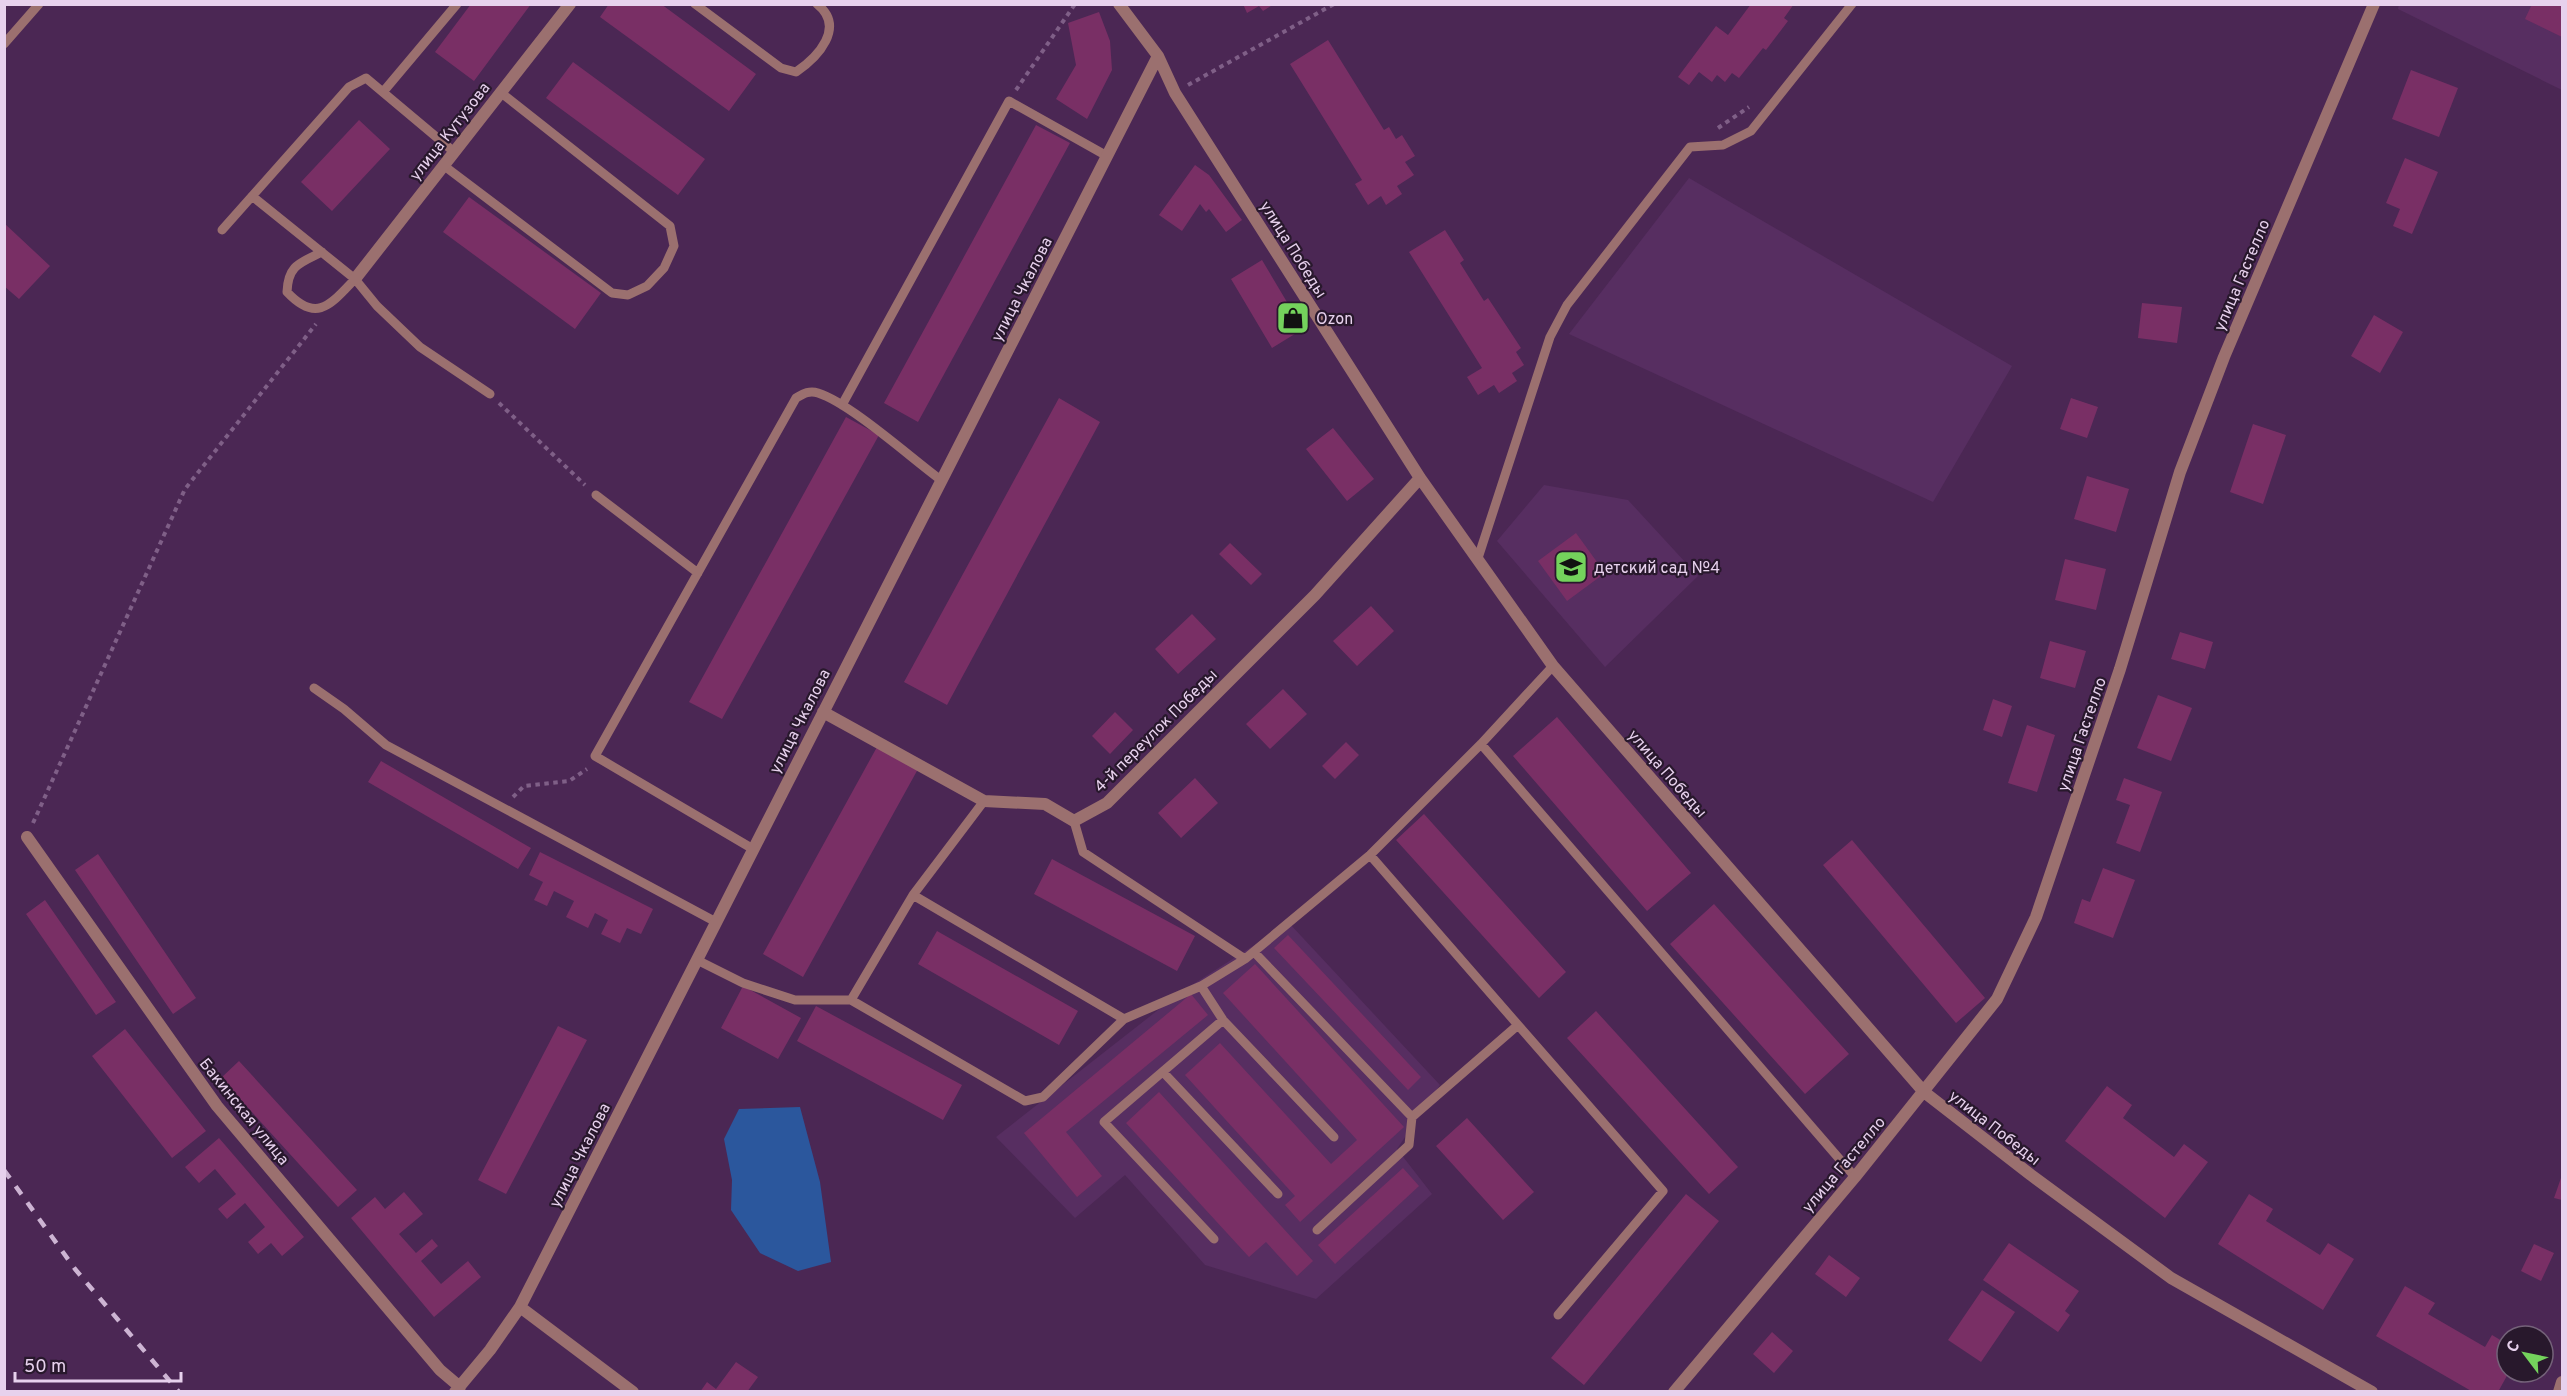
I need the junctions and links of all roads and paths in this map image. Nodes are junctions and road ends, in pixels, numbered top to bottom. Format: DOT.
graph roads {
  1 [pos="39,4"];
  2 [pos="457,4"];
  3 [pos="570,4"];
  4 [pos="695,4"];
  5 [pos="817,4"];
  6 [pos="1075,4"];
  7 [pos="1119,4"];
  8 [pos="1334,4"];
  9 [pos="1852,4"];
  10 [pos="2374,4"];
  11 [pos="4,44"];
  12 [pos="1158,56"];
  13 [pos="383,92"];
  14 [pos="500,92"];
  15 [pos="1175,93"];
  16 [pos="1009,101"];
  17 [pos="453,151"];
  18 [pos="1107,156"];
  19 [pos="443,165"];
  20 [pos="252,196"];
  21 [pos="222,230"];
  22 [pos="322,252"];
  23 [pos="355,279"];
  24 [pos="329,306"];
  25 [pos="490,394"];
  26 [pos="842,405"];
  27 [pos="1420,478"];
  28 [pos="941,480"];
  29 [pos="596,495"];
  30 [pos="1478,558"];
  31 [pos="698,573"];
  32 [pos="1553,666"];
  33 [pos="314,688"];
  34 [pos="823,712"];
  35 [pos="1481,744"];
  36 [pos="595,756"];
  37 [pos="984,801"];
  38 [pos="502,807"];
  39 [pos="1074,820"];
  40 [pos="27,837"];
  41 [pos="753,849"];
  42 [pos="1370,855"];
  43 [pos="913,895"];
  44 [pos="716,922"];
  45 [pos="1255,953"];
  46 [pos="1245,959"];
  47 [pos="697,960"];
  48 [pos="1201,986"];
  49 [pos="851,1000"];
  50 [pos="1124,1019"];
  51 [pos="1223,1020"];
  52 [pos="1518,1025"];
  53 [pos="1163,1072"];
  54 [pos="1924,1092"];
  55 [pos="1412,1117"];
  56 [pos="1334,1137"];
  57 [pos="1855,1177"];
  58 [pos="1278,1194"];
  59 [pos="1317,1230"];
  60 [pos="1214,1239"];
  61 [pos="520,1307"];
  62 [pos="1558,1316"];
  63 [pos="2562,1382"];
  64 [pos="457,1389"];
  65 [pos="633,1392"];
  66 [pos="1674,1392"];
  67 [pos="2372,1392"];
  68 [pos="2559,1392"];
  1 -- 11 [label="lane"];
  2 -- 13 [label="lane"];
  3 -- 14 [label="street, улица Кутузова"];
  4 -- 5 [label="lane"];
  6 -- 16 [label="path"];
  7 -- 12 [label="street, улица Победы"];
  8 -- 15 [label="path"];
  9 -- 30 [label="lane"];
  10 -- 54 [label="street, улица Гастелло"];
  12 -- 15 [label="street, улица Победы"];
  12 -- 18 [label="street, улица Чкалова"];
  13 -- 17 [label="lane"];
  13 -- 20 [label="lane"];
  14 -- 17 [label="street, улица Кутузова"];
  14 -- 19 [label="lane"];
  15 -- 27 [label="street, улица Победы"];
  16 -- 18 [label="lane"];
  16 -- 26 [label="lane"];
  17 -- 19 [label="street, улица Кутузова"];
  18 -- 28 [label="street, улица Чкалова"];
  19 -- 23 [label="street, улица Кутузова"];
  20 -- 21 [label="lane"];
  20 -- 22 [label="lane"];
  22 -- 23 [label="lane"];
  22 -- 24 [label="lane"];
  23 -- 24 [label="lane"];
  23 -- 25 [label="lane"];
  24 -- 40 [label="path"];
  25 -- 29 [label="path"];
  26 -- 28 [label="lane"];
  26 -- 31 [label="lane"];
  27 -- 30 [label="street, улица Победы"];
  27 -- 39 [label="street, 4-й переулок Победы"];
  28 -- 34 [label="street, улица Чкалова"];
  29 -- 31 [label="lane"];
  30 -- 32 [label="street, улица Победы"];
  31 -- 36 [label="lane"];
  32 -- 35 [label="lane"];
  32 -- 54 [label="street, улица Победы"];
  33 -- 38 [label="lane"];
  34 -- 37 [label="street"];
  34 -- 41 [label="street, улица Чкалова"];
  35 -- 42 [label="lane"];
  35 -- 57 [label="lane"];
  36 -- 38 [label="path"];
  36 -- 41 [label="lane"];
  37 -- 39 [label="street"];
  37 -- 43 [label="lane"];
  38 -- 44 [label="lane"];
  39 -- 46 [label="lane"];
  40 -- 64 [label="street, Бакинская улица"];
  41 -- 44 [label="street, улица Чкалова"];
  42 -- 45 [label="lane"];
  42 -- 52 [label="lane"];
  43 -- 49 [label="lane"];
  43 -- 50 [label="lane"];
  44 -- 47 [label="street, улица Чкалова"];
  45 -- 46 [label="lane"];
  45 -- 55 [label="lane"];
  46 -- 48 [label="lane"];
  47 -- 49 [label="lane"];
  47 -- 61 [label="street, улица Чкалова"];
  48 -- 50 [label="lane"];
  48 -- 51 [label="lane"];
  49 -- 50 [label="lane"];
  51 -- 53 [label="lane"];
  51 -- 56 [label="lane"];
  52 -- 55 [label="lane"];
  52 -- 62 [label="lane"];
  53 -- 58 [label="lane"];
  53 -- 60 [label="lane"];
  54 -- 57 [label="street, улица Гастелло"];
  54 -- 67 [label="street, улица Победы"];
  55 -- 59 [label="lane"];
  57 -- 66 [label="street, улица Гастелло"];
  61 -- 64 [label="street, улица Чкалова"];
  61 -- 65 [label="street"];
  63 -- 68 [label="street"];
}
